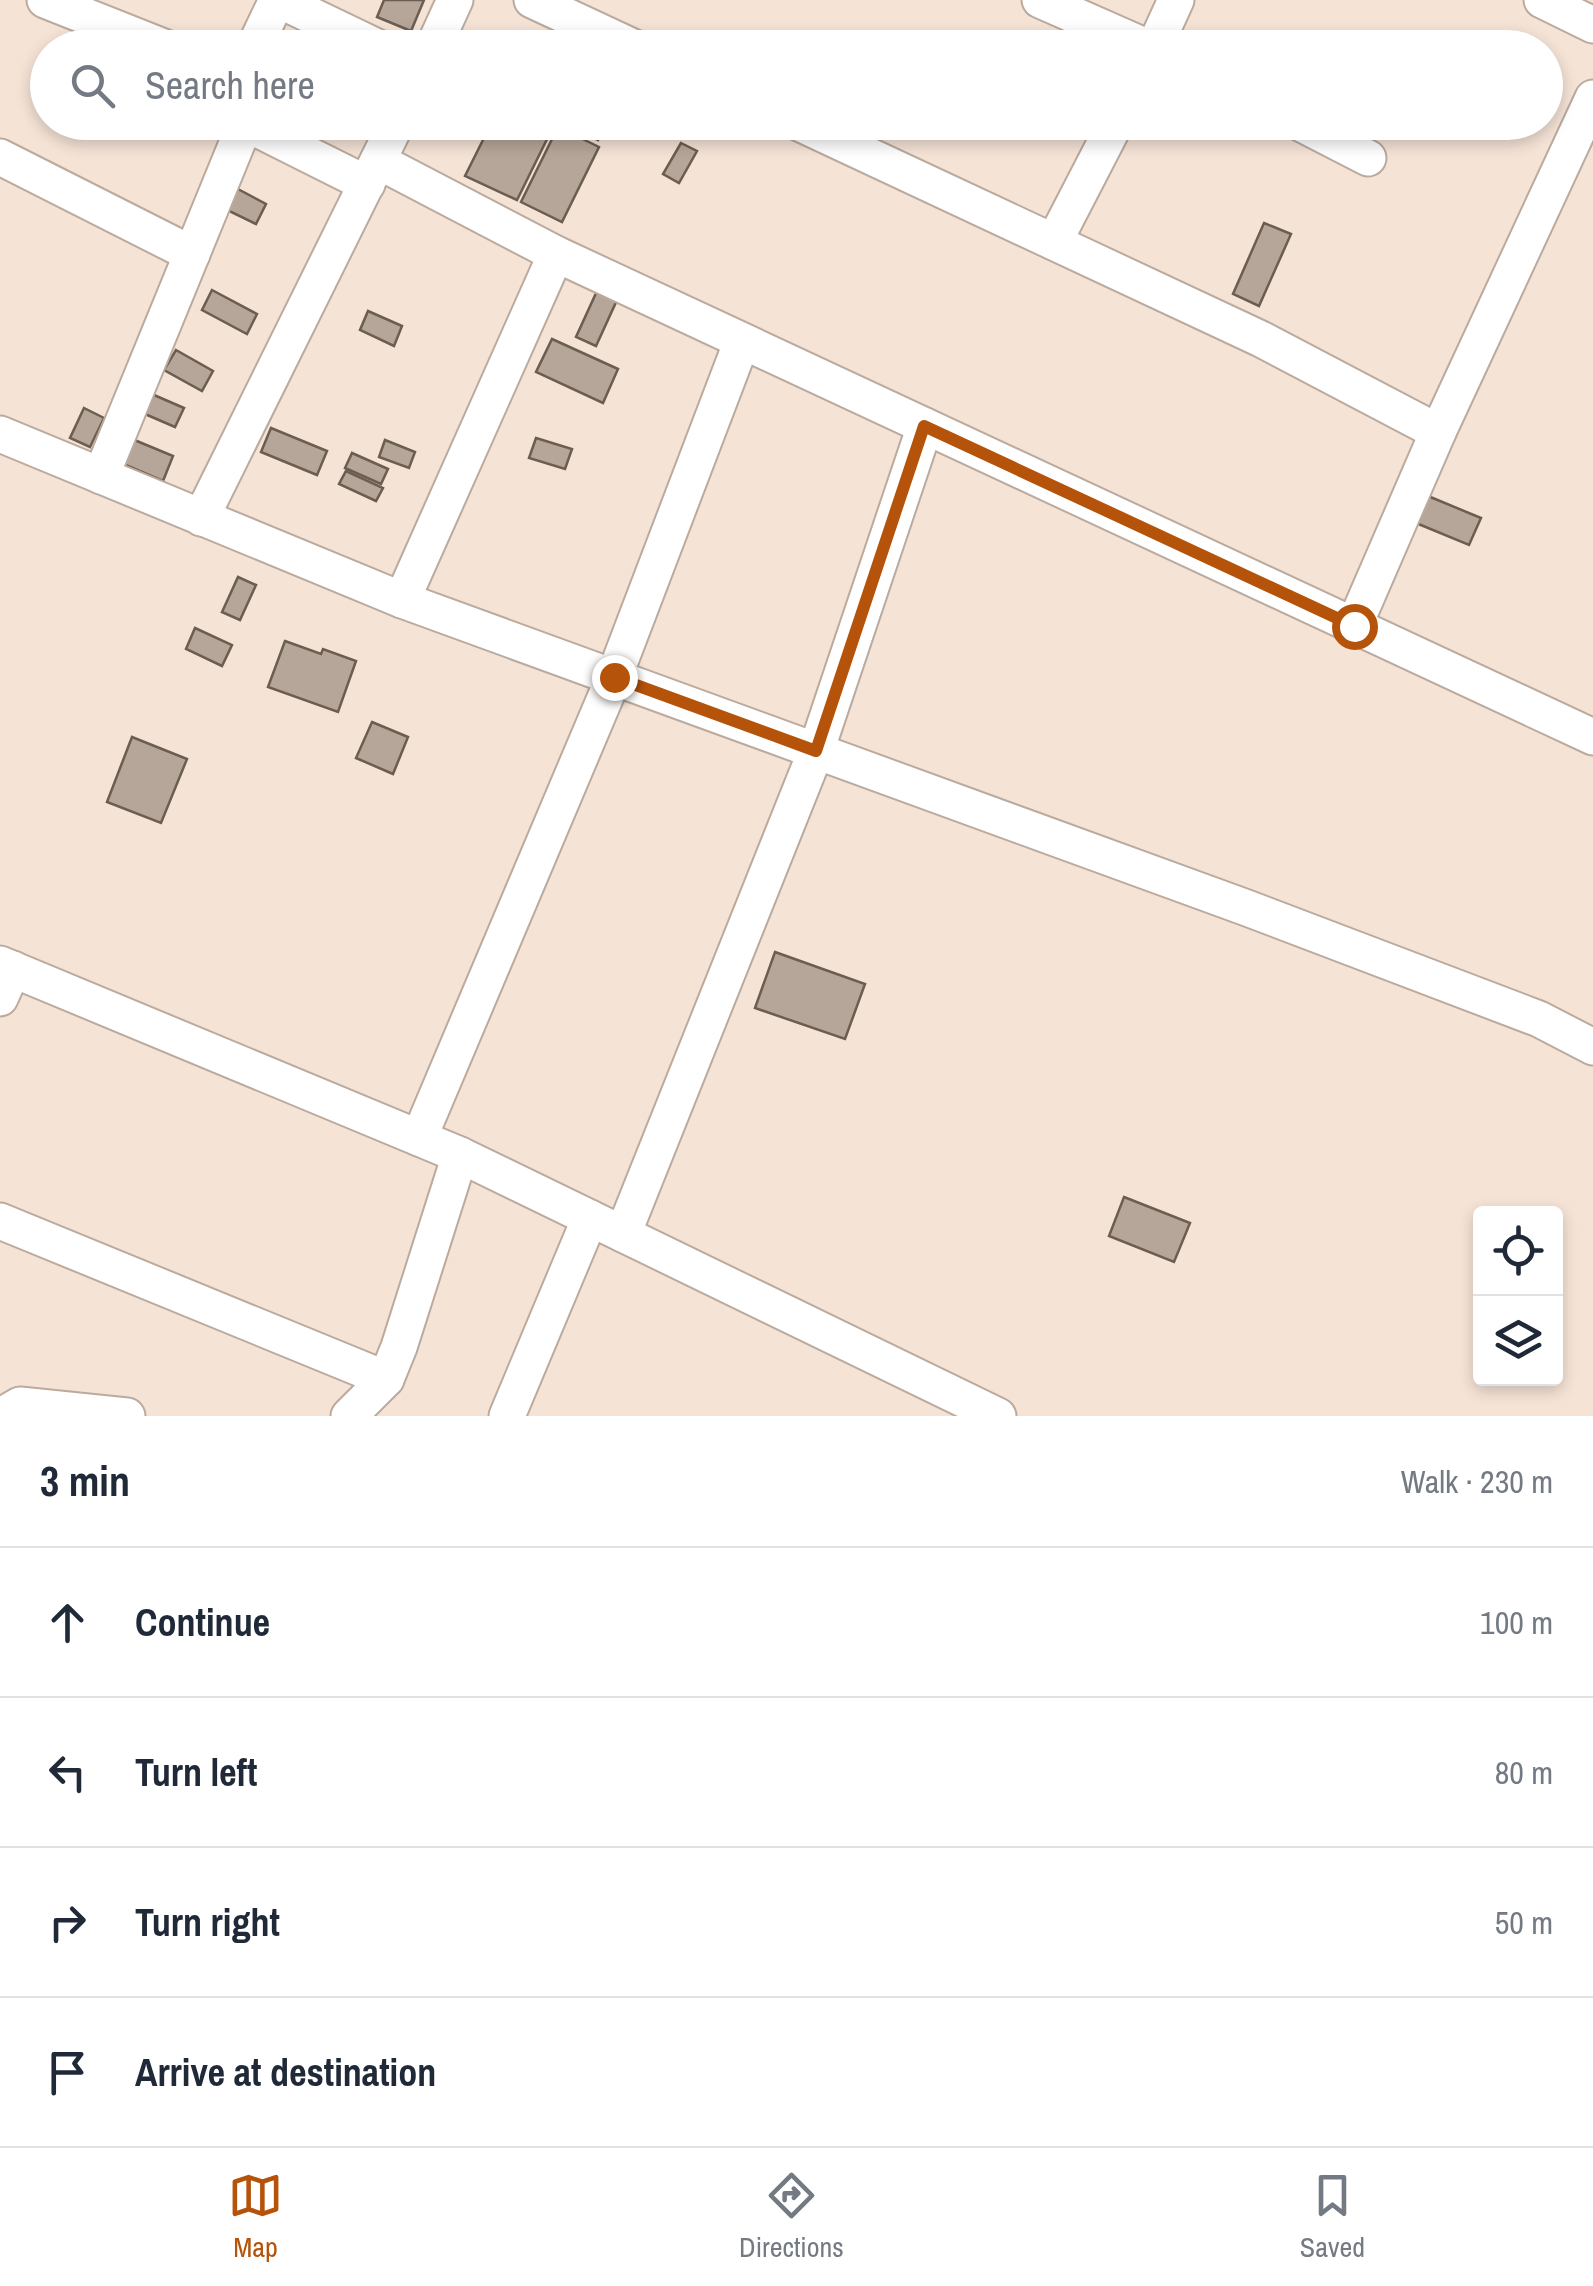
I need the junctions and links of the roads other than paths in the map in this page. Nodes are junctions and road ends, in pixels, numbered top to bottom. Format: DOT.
graph roads {
  1 [pos="45,0"];
  2 [pos="278,0"];
  3 [pos="455,0"];
  4 [pos="532,0"];
  5 [pos="1040,0"];
  6 [pos="1176,0"];
  7 [pos="1542,0"];
  8 [pos="1593,25"];
  9 [pos="121,30"];
  10 [pos="263,30"];
  11 [pos="341,30"];
  12 [pos="442,30"];
  13 [pos="596,30"];
  14 [pos="1109,30"];
  15 [pos="1160,30"];
  16 [pos="1593,98"];
  17 [pos="237,140"];
  18 [pos="289,140"];
  19 [pos="388,140"];
  20 [pos="836,140"];
  21 [pos="1107,140"];
  22 [pos="1333,140"];
  23 [pos="0,157"];
  24 [pos="1368,158"];
  25 [pos="373,172"];
  26 [pos="1054,242"];
  27 [pos="192,254"];
  28 [pos="556,254"];
  29 [pos="742,341"];
  30 [pos="924,426"];
  31 [pos="1438,432"];
  32 [pos="0,434"];
  33 [pos="101,476"];
  34 [pos="202,518"];
  35 [pos="402,600"];
  36 [pos="1354,626"];
  37 [pos="614,677"];
  38 [pos="1593,738"];
  39 [pos="816,751"];
  40 [pos="4,977"];
  41 [pos="1593,1046"];
  42 [pos="420,1138"];
  43 [pos="460,1154"];
  44 [pos="590,1218"];
  45 [pos="0,1220"];
  46 [pos="623,1234"];
  47 [pos="386,1379"];
  48 [pos="0,1416"];
  49 [pos="127,1416"];
  50 [pos="349,1416"];
  51 [pos="507,1416"];
  52 [pos="998,1416"];
  1 -- 9 [label="street"];
  2 -- 10 [label="street"];
  2 -- 11 [label="street"];
  3 -- 12 [label="street"];
  4 -- 13 [label="street"];
  5 -- 14 [label="street"];
  6 -- 15 [label="street"];
  7 -- 8 [label="street"];
  16 -- 31 [label="street"];
  17 -- 27 [label="street"];
  18 -- 25 [label="street"];
  19 -- 25 [label="street"];
  20 -- 26 [label="street"];
  21 -- 26 [label="street"];
  22 -- 24 [label="street"];
  23 -- 27 [label="street"];
  25 -- 28 [label="street"];
  25 -- 34 [label="street"];
  26 -- 31 [label="street"];
  27 -- 33 [label="street"];
  28 -- 29 [label="street"];
  28 -- 35 [label="street"];
  29 -- 30 [label="street"];
  29 -- 37 [label="street"];
  30 -- 36 [label="street"];
  30 -- 39 [label="street"];
  31 -- 36 [label="street"];
  32 -- 33 [label="street"];
  33 -- 34 [label="street"];
  34 -- 35 [label="street"];
  35 -- 37 [label="street"];
  36 -- 38 [label="street"];
  37 -- 39 [label="street"];
  37 -- 42 [label="street"];
  39 -- 41 [label="street"];
  39 -- 46 [label="street"];
  40 -- 42 [label="street"];
  42 -- 43 [label="street"];
  43 -- 44 [label="street"];
  43 -- 47 [label="street"];
  44 -- 46 [label="street"];
  44 -- 51 [label="street"];
  45 -- 47 [label="street"];
  46 -- 52 [label="street"];
  47 -- 50 [label="street"];
  48 -- 49 [label="street"];
}
